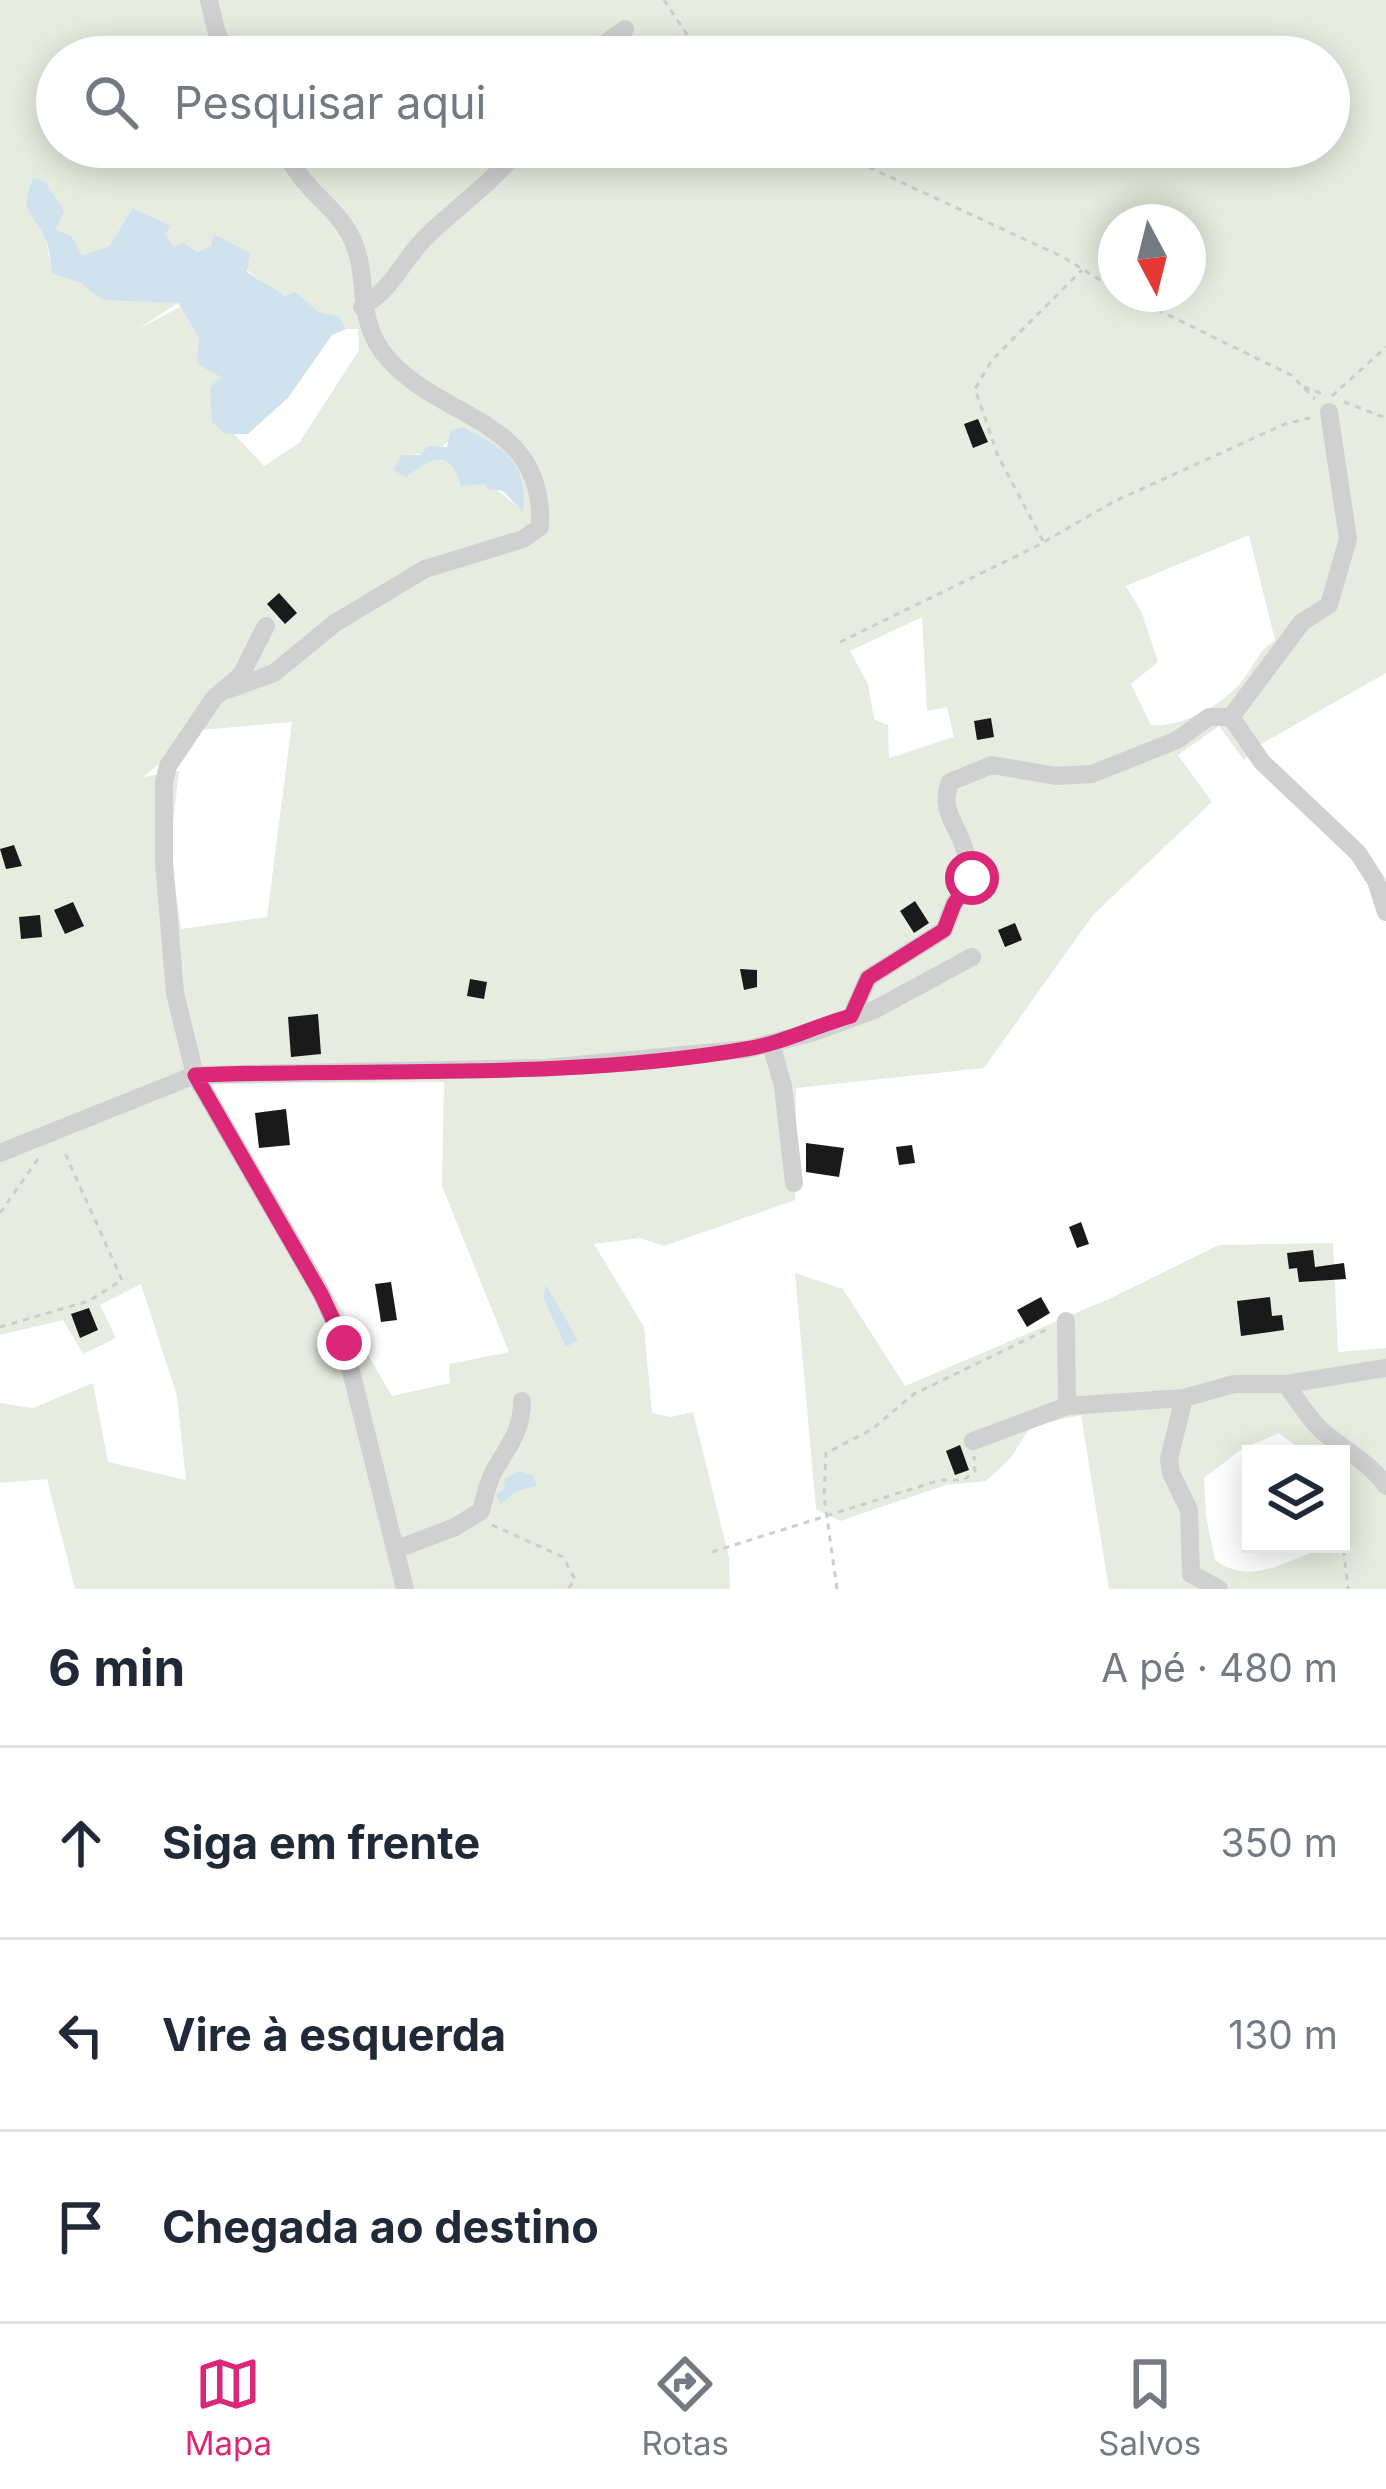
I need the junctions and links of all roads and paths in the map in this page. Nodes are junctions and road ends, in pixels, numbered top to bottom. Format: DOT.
graph roads {
  1 [pos="209,0"];
  2 [pos="664,0"];
  3 [pos="625,29"];
  4 [pos="219,36"];
  5 [pos="615,36"];
  6 [pos="689,36"];
  7 [pos="297,168"];
  8 [pos="503,168"];
  9 [pos="870,168"];
  10 [pos="1082,270"];
  11 [pos="1098,279"];
  12 [pos="362,307"];
  13 [pos="1162,312"];
  14 [pos="1386,347"];
  15 [pos="1330,405"];
  16 [pos="1044,543"];
  17 [pos="266,626"];
  18 [pos="841,642"];
  19 [pos="225,690"];
  20 [pos="1231,717"];
  21 [pos="1386,913"];
  22 [pos="972,957"];
  23 [pos="851,1016"];
  24 [pos="771,1044"];
  25 [pos="195,1075"];
  26 [pos="55,1131"];
  27 [pos="0,1153"];
  28 [pos="794,1183"];
  29 [pos="0,1214"];
  30 [pos="1066,1321"];
  31 [pos="0,1327"];
  32 [pos="1386,1368"];
  33 [pos="1286,1384"];
  34 [pos="1184,1398"];
  35 [pos="522,1401"];
  36 [pos="1067,1406"];
  37 [pos="974,1441"];
  38 [pos="1386,1486"];
  39 [pos="827,1514"];
  40 [pos="475,1515"];
  41 [pos="397,1549"];
  42 [pos="712,1552"];
  43 [pos="1344,1553"];
  44 [pos="405,1589"];
  45 [pos="568,1589"];
  46 [pos="837,1589"];
  47 [pos="1219,1589"];
  48 [pos="1348,1589"];
  1 -- 4 [label="street"];
  2 -- 6 [label="path"];
  3 -- 5 [label="street"];
  7 -- 12 [label="street"];
  8 -- 12 [label="street"];
  9 -- 10 [label="path"];
  10 -- 11 [label="path"];
  10 -- 16 [label="path"];
  12 -- 19 [label="street"];
  13 -- 15 [label="path"];
  14 -- 15 [label="path"];
  15 -- 16 [label="path"];
  15 -- 20 [label="street"];
  16 -- 18 [label="path"];
  17 -- 19 [label="street"];
  19 -- 25 [label="street"];
  20 -- 21 [label="street"];
  20 -- 23 [label="street"];
  22 -- 23 [label="street"];
  23 -- 24 [label="street"];
  24 -- 25 [label="street"];
  24 -- 28 [label="street"];
  25 -- 26 [label="street"];
  25 -- 41 [label="street"];
  26 -- 27 [label="street"];
  26 -- 29 [label="path"];
  26 -- 31 [label="path"];
  30 -- 36 [label="street"];
  30 -- 39 [label="path"];
  32 -- 33 [label="street"];
  33 -- 34 [label="street"];
  33 -- 38 [label="street"];
  34 -- 36 [label="street"];
  34 -- 47 [label="street"];
  35 -- 40 [label="street"];
  36 -- 37 [label="street"];
  37 -- 39 [label="path"];
  39 -- 42 [label="path"];
  39 -- 46 [label="path"];
  40 -- 41 [label="street"];
  40 -- 45 [label="path"];
  41 -- 44 [label="street"];
  43 -- 48 [label="path"];
}
